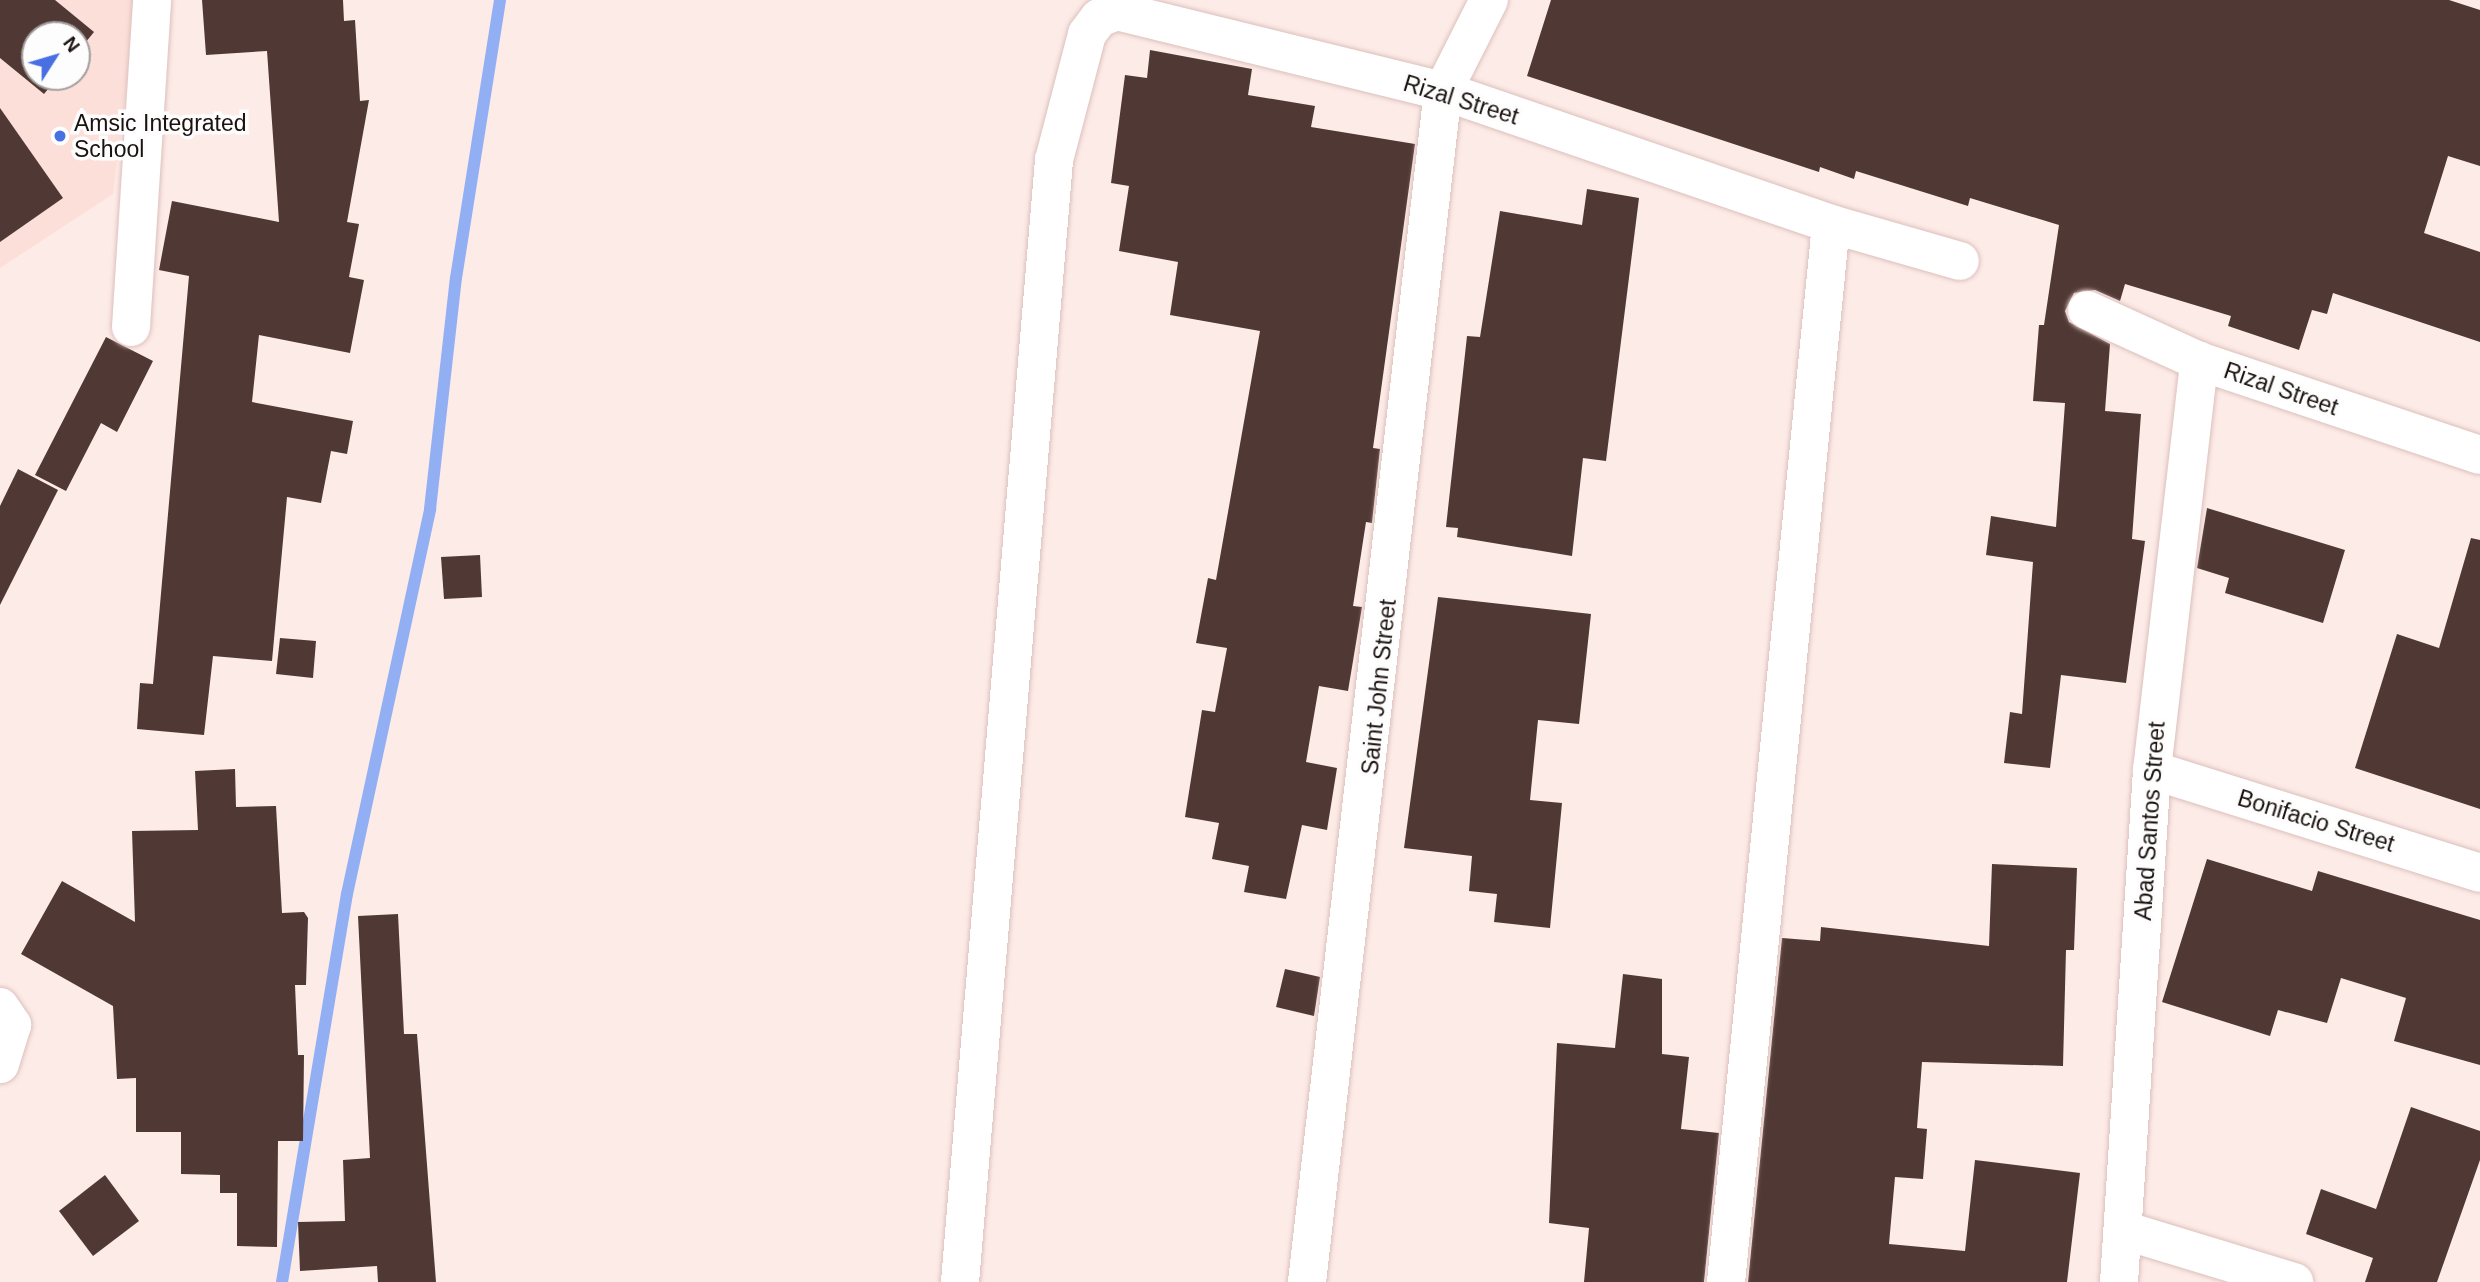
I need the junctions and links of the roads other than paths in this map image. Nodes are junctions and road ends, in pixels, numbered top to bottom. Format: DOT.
graph roads {
  1 [pos="152,0"];
  2 [pos="1489,0"];
  3 [pos="1443,91"];
  4 [pos="1831,224"];
  5 [pos="1960,261"];
  6 [pos="2087,310"];
  7 [pos="131,327"];
  8 [pos="2199,361"];
  9 [pos="2480,455"];
  10 [pos="2152,770"];
  11 [pos="2480,873"];
  12 [pos="0,1007"];
  13 [pos="4,1057"];
  14 [pos="2123,1230"];
  15 [pos="960,1282"];
  16 [pos="1307,1282"];
  17 [pos="1726,1282"];
  18 [pos="2119,1282"];
  19 [pos="2294,1282"];
  1 -- 7 [label="street"];
  2 -- 3 [label="street"];
  3 -- 4 [label="street, Rizal Street"];
  3 -- 15 [label="street, Rizal Street"];
  3 -- 16 [label="street, Saint John Street"];
  4 -- 5 [label="street, Rizal Street"];
  4 -- 17 [label="street"];
  6 -- 8 [label="street, Rizal Street"];
  8 -- 9 [label="street, Rizal Street"];
  8 -- 10 [label="street, Abad Santos Street"];
  10 -- 11 [label="street, Bonifacio Street"];
  10 -- 14 [label="street, Abad Santos Street"];
  12 -- 13 [label="street"];
  14 -- 18 [label="street, Abad Santos Street"];
  14 -- 19 [label="street"];
}
